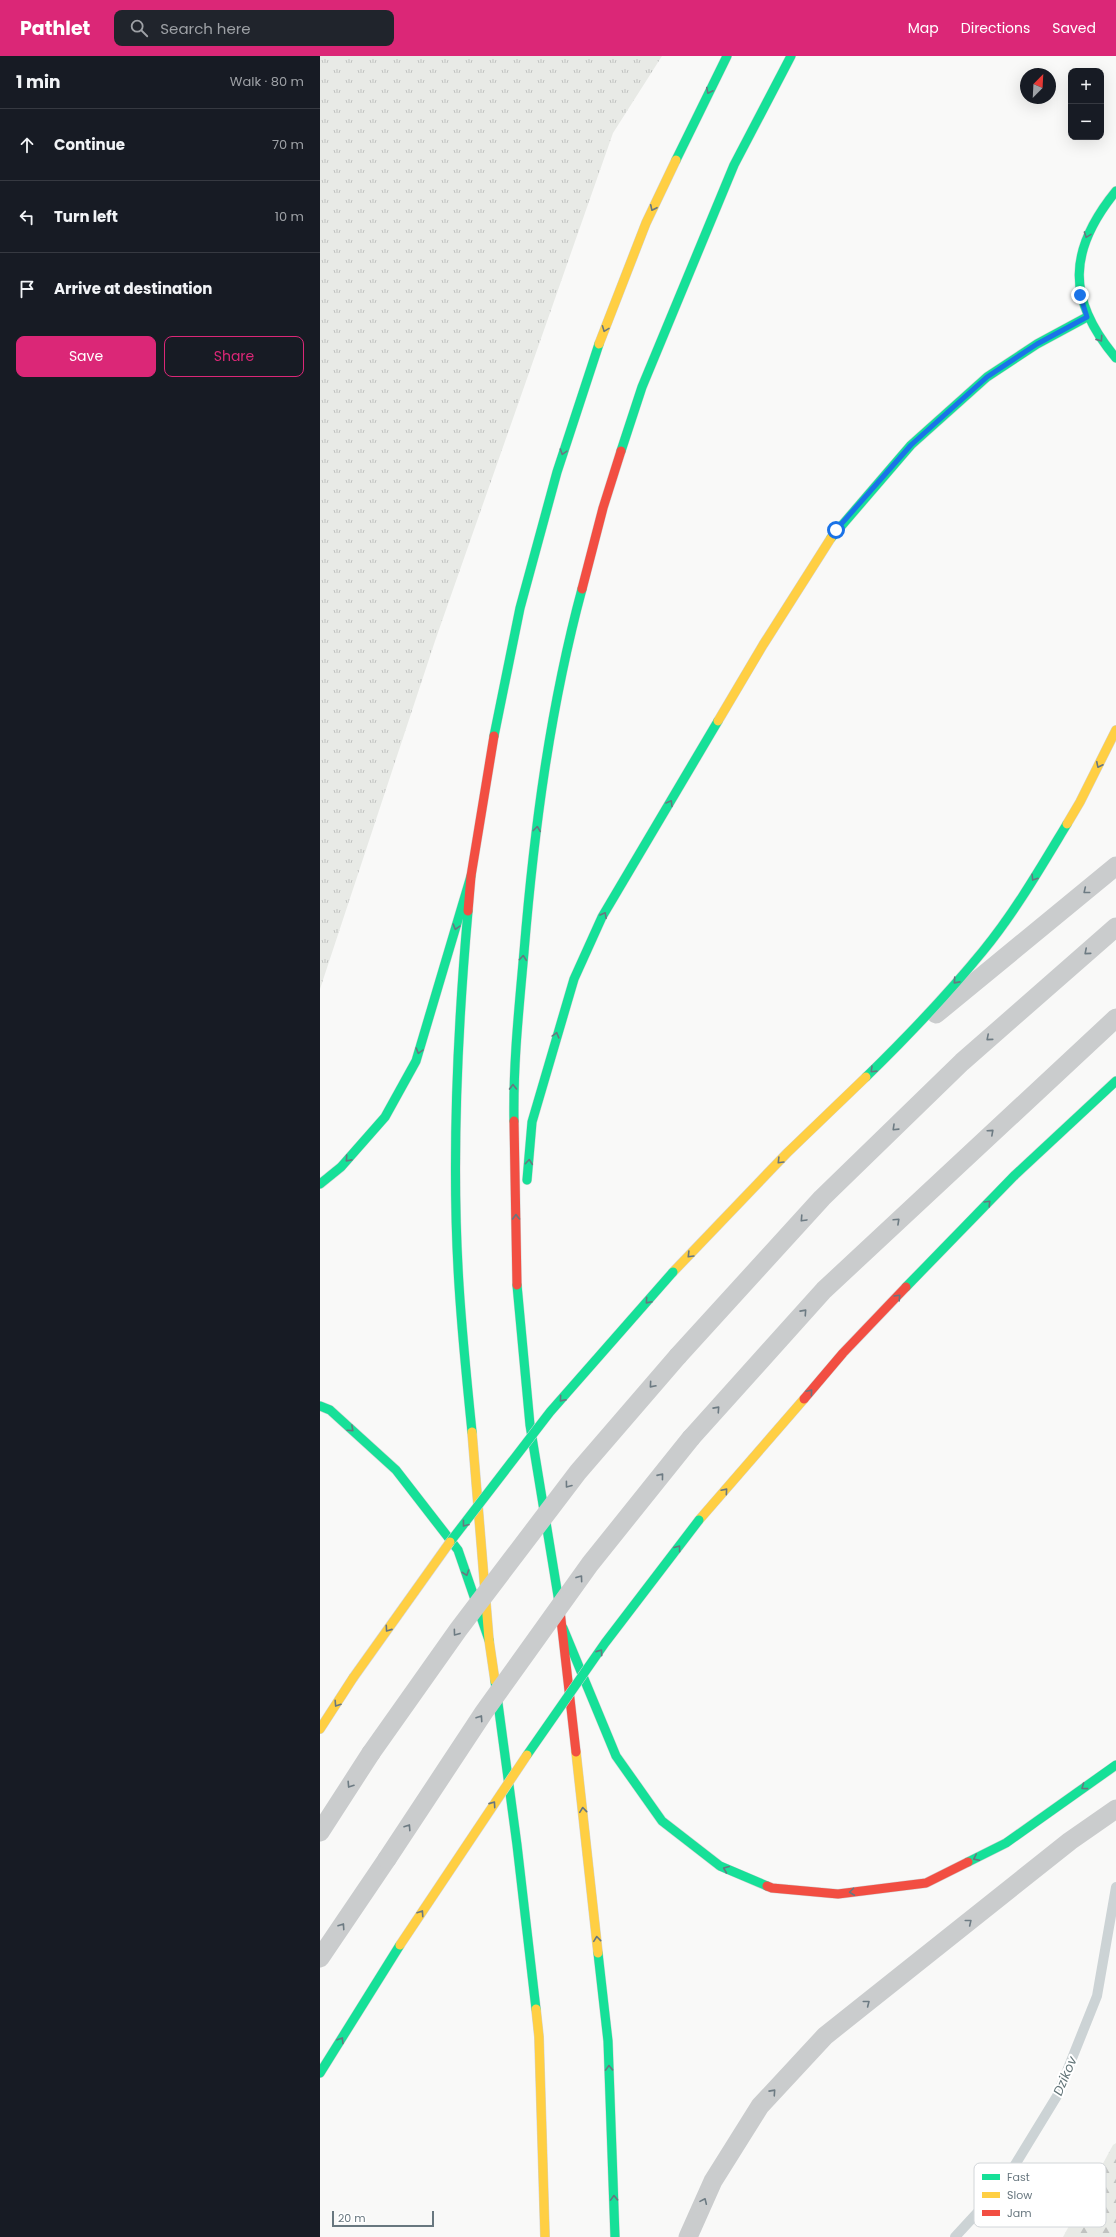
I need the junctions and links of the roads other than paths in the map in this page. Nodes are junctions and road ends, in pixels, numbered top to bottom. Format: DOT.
graph roads {
  1 [pos="727,56"];
  2 [pos="791,56"];
  3 [pos="1116,192"];
  4 [pos="1087,317"];
  5 [pos="1116,358"];
  6 [pos="1116,730"];
  7 [pos="1116,866"];
  8 [pos="471,876"];
  9 [pos="1116,927"];
  10 [pos="1116,1018"];
  11 [pos="901,1043"];
  12 [pos="1116,1081"];
  13 [pos="320,1184"];
  14 [pos="526,1191"];
  15 [pos="525,1206"];
  16 [pos="517,1298"];
  17 [pos="320,1406"];
  18 [pos="563,1628"];
  19 [pos="489,1640"];
  20 [pos="320,1729"];
  21 [pos="1116,1765"];
  22 [pos="1116,1809"];
  23 [pos="320,1832"];
  24 [pos="320,1958"];
  25 [pos="320,2073"];
  26 [pos="545,2237"];
  27 [pos="615,2237"];
  28 [pos="688,2237"];
  1 -- 8 [label="main road, one-way"];
  16 -- 2 [label="main road, one-way"];
  3 -- 4 [label="main road, one-way"];
  4 -- 5 [label="main road, one-way"];
  14 -- 4 [label="main road, one-way"];
  6 -- 11 [label="main road, one-way"];
  7 -- 11 [label="lane, one-way"];
  8 -- 13 [label="main road, one-way"];
  8 -- 19 [label="main road"];
  9 -- 23 [label="lane, one-way, bridge"];
  24 -- 10 [label="lane, one-way, bridge"];
  11 -- 20 [label="main road, one-way, bridge"];
  25 -- 12 [label="main road, one-way, bridge"];
  15 -- 16 [label="main road"];
  16 -- 18 [label="main road"];
  17 -- 19 [label="main road, one-way"];
  21 -- 18 [label="main road, one-way"];
  27 -- 18 [label="main road, one-way"];
  19 -- 26 [label="main road"];
  28 -- 22 [label="lane, one-way"];
}
